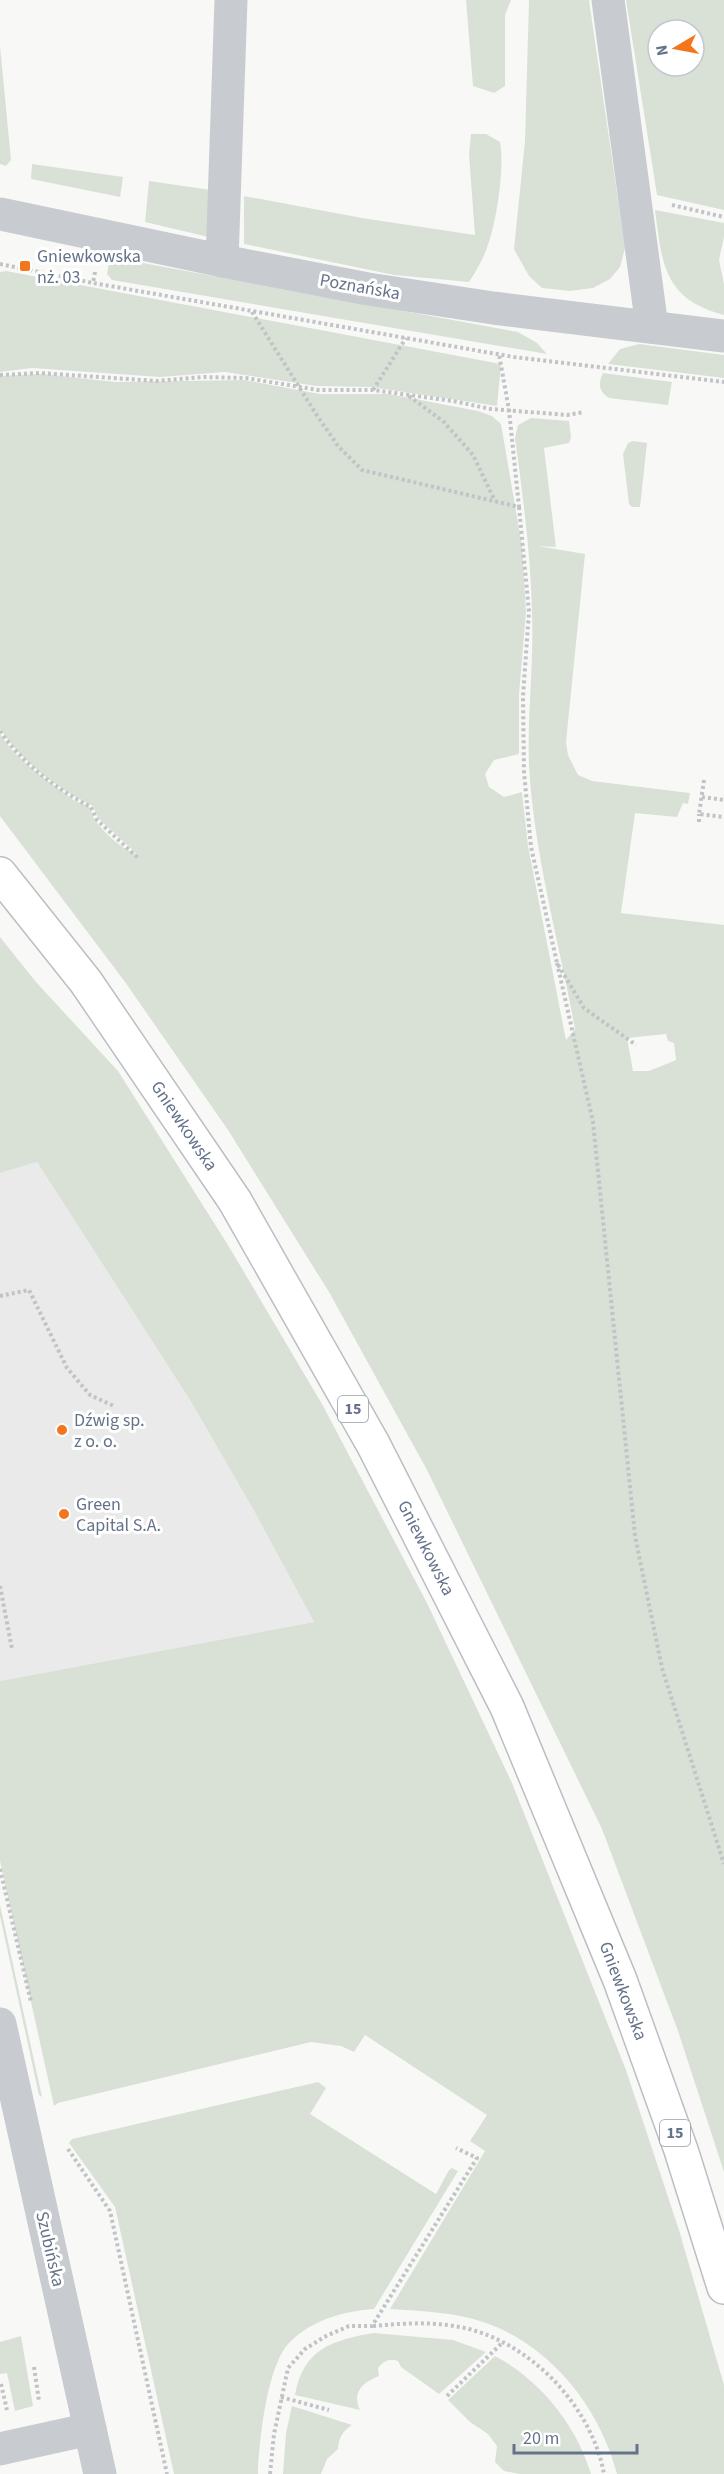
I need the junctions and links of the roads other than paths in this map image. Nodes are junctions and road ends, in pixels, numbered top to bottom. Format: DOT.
graph roads {
  1 [pos="231,0"];
  2 [pos="608,0"];
  3 [pos="0,214"];
  4 [pos="222,261"];
  5 [pos="652,327"];
  6 [pos="724,336"];
  7 [pos="0,874"];
  8 [pos="0,2024"];
  9 [pos="724,2287"];
  10 [pos="90,2429"];
  11 [pos="0,2449"];
  12 [pos="100,2474"];
  1 -- 4 [label="street"];
  2 -- 5 [label="street"];
  3 -- 4 [label="street, Poznańska"];
  4 -- 5 [label="street, Poznańska"];
  5 -- 6 [label="street, Poznańska"];
  7 -- 9 [label="main road, Gniewkowska / 15"];
  8 -- 10 [label="street, Szubińska"];
  10 -- 11 [label="street"];
  10 -- 12 [label="street, Szubińska"];
}
